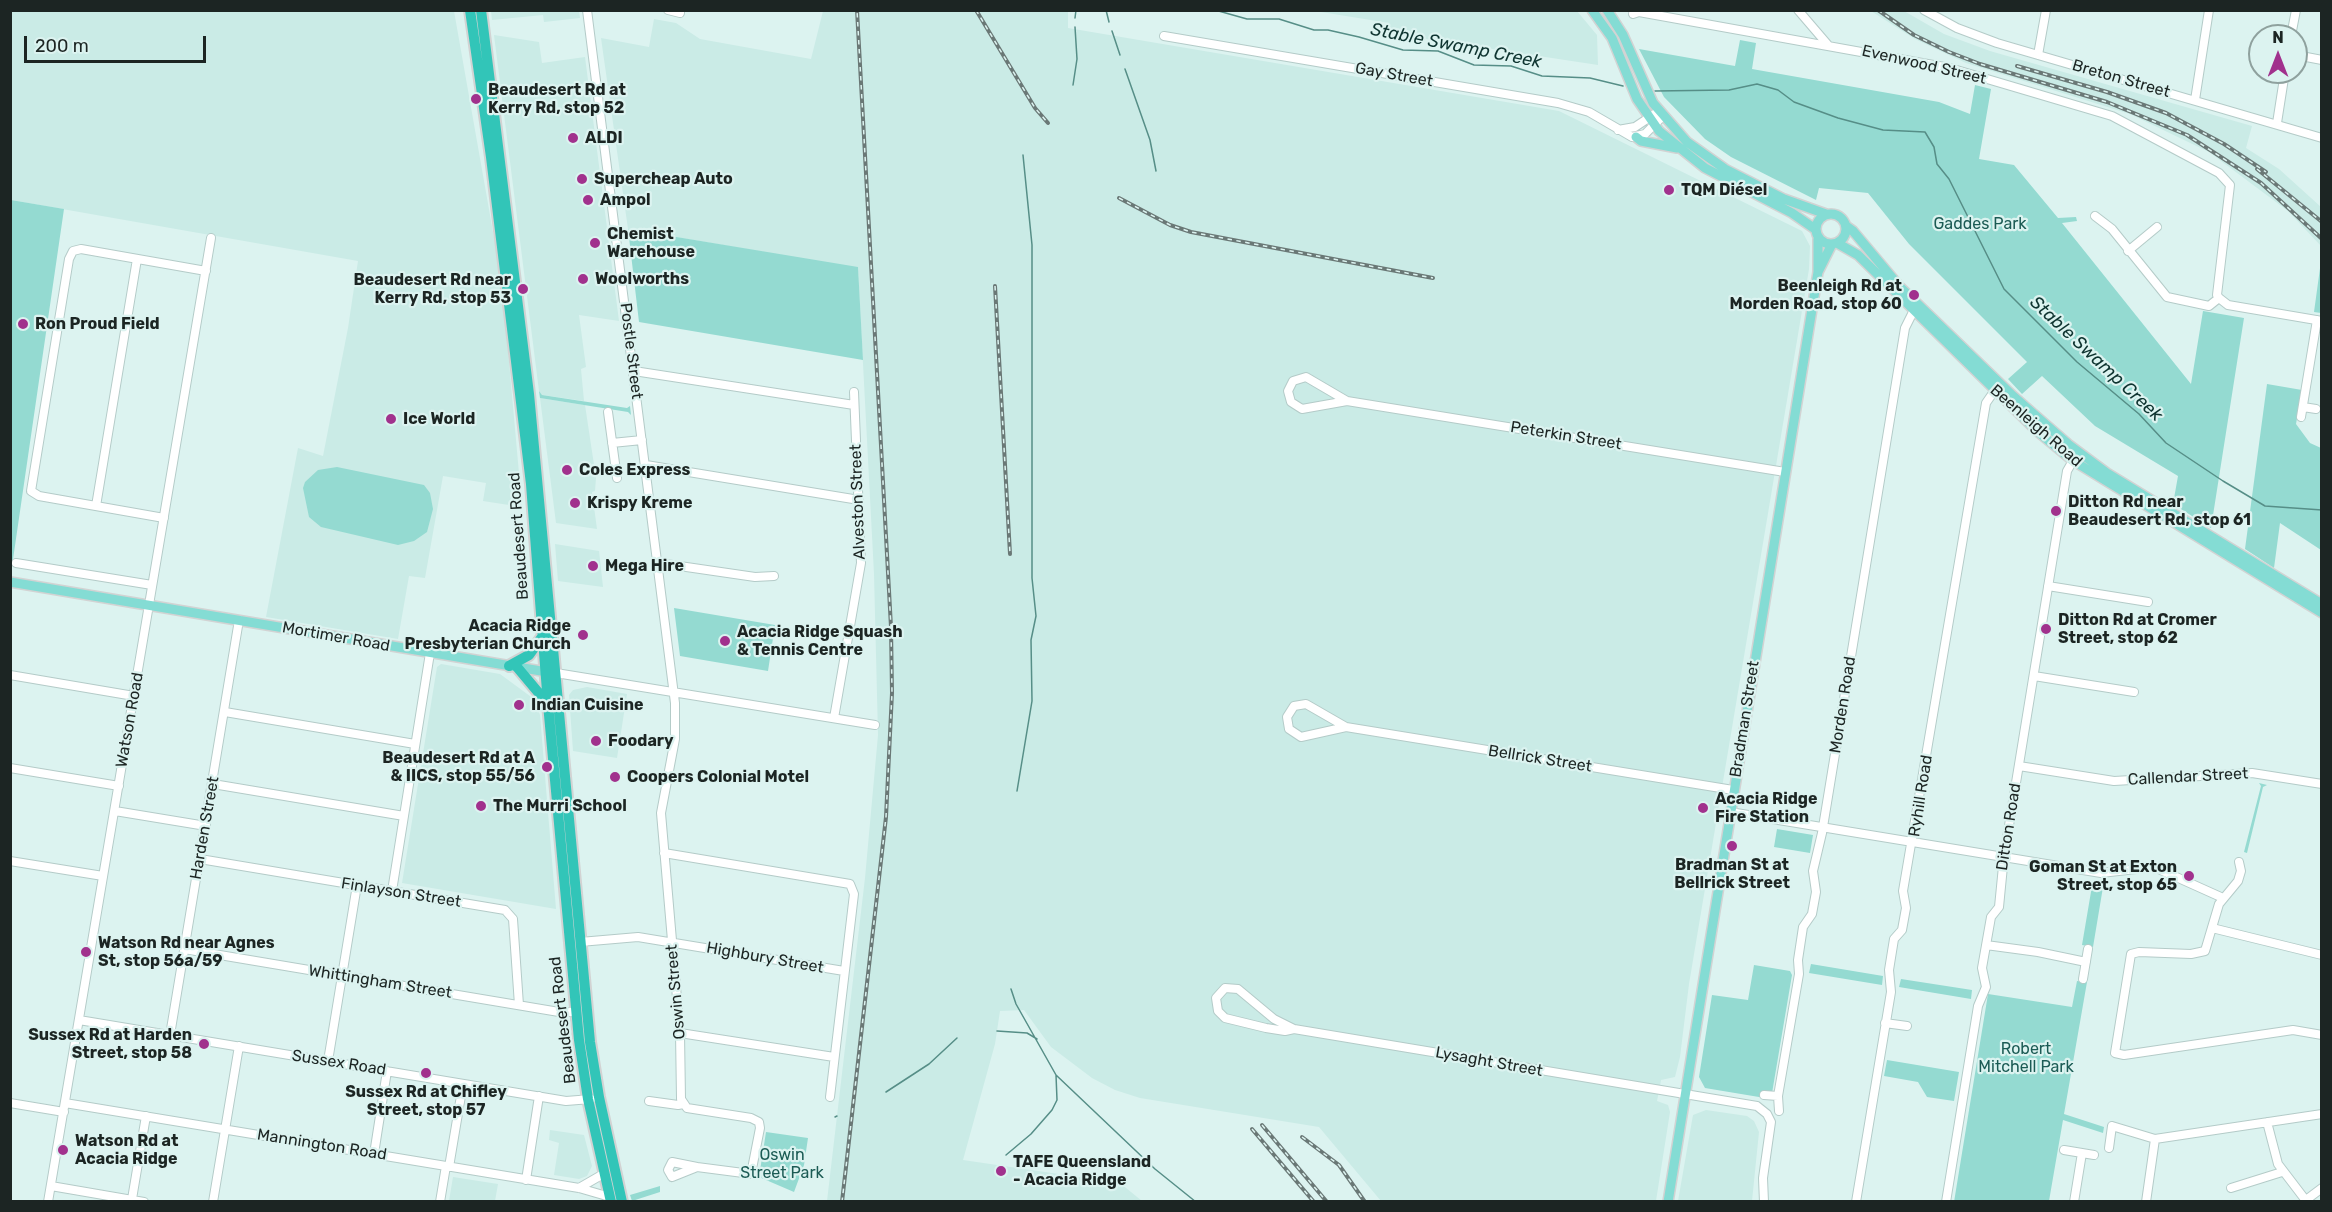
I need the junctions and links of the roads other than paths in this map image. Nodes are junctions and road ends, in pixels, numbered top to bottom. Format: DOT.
graph roads {
  1 [pos="470,10"];
  2 [pos="481,10"];
  3 [pos="587,10"];
  4 [pos="668,10"];
  5 [pos="1592,10"];
  6 [pos="1798,10"];
  7 [pos="1924,10"];
  8 [pos="2046,10"];
  9 [pos="2209,10"];
  10 [pos="1609,11"];
  11 [pos="680,13"];
  12 [pos="1633,14"];
  13 [pos="1600,20"];
  14 [pos="1164,36"];
  15 [pos="1828,45"];
  16 [pos="2038,55"];
  17 [pos="2283,84"];
  18 [pos="2195,100"];
  19 [pos="1661,114"];
  20 [pos="1652,121"];
  21 [pos="2277,123"];
  22 [pos="1618,130"];
  23 [pos="1636,137"];
  24 [pos="2322,138"];
  25 [pos="1677,148"];
  26 [pos="1826,214"];
  27 [pos="2095,216"];
  28 [pos="1846,226"];
  29 [pos="2157,227"];
  30 [pos="1817,234"];
  31 [pos="212,238"];
  32 [pos="1835,244"];
  33 [pos="2128,251"];
  34 [pos="137,259"];
  35 [pos="206,271"];
  36 [pos="1818,272"];
  37 [pos="2219,298"];
  38 [pos="1913,312"];
  39 [pos="2319,320"];
  40 [pos="634,371"];
  41 [pos="1995,390"];
  42 [pos="854,392"];
  43 [pos="1347,400"];
  44 [pos="854,405"];
  45 [pos="2303,407"];
  46 [pos="2316,409"];
  47 [pos="608,412"];
  48 [pos="2301,417"];
  49 [pos="642,440"];
  50 [pos="612,443"];
  51 [pos="2075,456"];
  52 [pos="646,465"];
  53 [pos="1785,472"];
  54 [pos="617,478"];
  55 [pos="859,500"];
  56 [pos="96,506"];
  57 [pos="164,518"];
  58 [pos="16,563"];
  59 [pos="659,563"];
  60 [pos="774,576"];
  61 [pos="10,582"];
  62 [pos="152,585"];
  63 [pos="2048,586"];
  64 [pos="2148,602"];
  65 [pos="2322,604"];
  66 [pos="149,605"];
  67 [pos="2322,614"];
  68 [pos="239,620"];
  69 [pos="542,637"];
  70 [pos="430,653"];
  71 [pos="513,667"];
  72 [pos="551,672"];
  73 [pos="10,675"];
  74 [pos="2034,676"];
  75 [pos="674,692"];
  76 [pos="2134,692"];
  77 [pos="134,696"];
  78 [pos="548,704"];
  79 [pos="225,712"];
  80 [pos="834,718"];
  81 [pos="875,725"];
  82 [pos="1346,727"];
  83 [pos="415,744"];
  84 [pos="2019,766"];
  85 [pos="10,768"];
  86 [pos="213,784"];
  87 [pos="2322,784"];
  88 [pos="119,786"];
  89 [pos="1733,790"];
  90 [pos="115,811"];
  91 [pos="1730,812"];
  92 [pos="404,816"];
  93 [pos="206,826"];
  94 [pos="1823,826"];
  95 [pos="1913,842"];
  96 [pos="664,854"];
  97 [pos="2004,856"];
  98 [pos="200,859"];
  99 [pos="10,861"];
  100 [pos="2240,862"];
  101 [pos="104,876"];
  102 [pos="357,885"];
  103 [pos="392,891"];
  104 [pos="2223,898"];
  105 [pos="2212,928"];
  106 [pos="580,942"];
  107 [pos="672,942"];
  108 [pos="1986,945"];
  109 [pos="184,949"];
  110 [pos="2088,949"];
  111 [pos="2322,955"];
  112 [pos="2086,962"];
  113 [pos="844,971"];
  114 [pos="342,976"];
  115 [pos="2083,979"];
  116 [pos="519,1005"];
  117 [pos="576,1012"];
  118 [pos="80,1020"];
  119 [pos="1885,1023"];
  120 [pos="1907,1026"];
  121 [pos="1294,1029"];
  122 [pos="680,1032"];
  123 [pos="170,1035"];
  124 [pos="2322,1035"];
  125 [pos="239,1046"];
  126 [pos="834,1057"];
  127 [pos="328,1061"];
  128 [pos="387,1071"];
  129 [pos="463,1084"];
  130 [pos="1685,1094"];
  131 [pos="1764,1095"];
  132 [pos="539,1096"];
  133 [pos="1778,1096"];
  134 [pos="830,1097"];
  135 [pos="593,1098"];
  136 [pos="649,1101"];
  137 [pos="10,1102"];
  138 [pos="65,1103"];
  139 [pos="683,1104"];
  140 [pos="1779,1111"];
  141 [pos="64,1112"];
  142 [pos="2322,1114"];
  143 [pos="146,1116"];
  144 [pos="2267,1122"];
  145 [pos="225,1130"];
  146 [pos="2155,1139"];
  147 [pos="2109,1148"];
  148 [pos="2064,1150"];
  149 [pos="2082,1153"];
  150 [pos="374,1154"];
  151 [pos="2094,1155"];
  152 [pos="448,1167"];
  153 [pos="697,1167"];
  154 [pos="2282,1172"];
  155 [pos="605,1173"];
  156 [pos="526,1180"];
  157 [pos="51,1186"];
  158 [pos="579,1188"];
  159 [pos="2231,1188"];
  160 [pos="2322,1188"];
  161 [pos="132,1199"];
  162 [pos="611,1199"];
  163 [pos="142,1201"];
  164 [pos="2306,1201"];
  165 [pos="48,1202"];
  166 [pos="213,1202"];
  167 [pos="440,1202"];
  168 [pos="622,1202"];
  169 [pos="1668,1202"];
  170 [pos="1764,1202"];
  171 [pos="1856,1202"];
  172 [pos="1946,1202"];
  173 [pos="2074,1202"];
  174 [pos="2146,1202"];
  1 -- 69 [label="highway, Beaudesert Road"];
  2 -- 72 [label="highway, Beaudesert Road"];
  3 -- 40 [label="street, Postle Street"];
  4 -- 11 [label="street"];
  5 -- 13 [label="main road"];
  6 -- 15 [label="street"];
  7 -- 16 [label="street, Breton Street"];
  8 -- 16 [label="street"];
  9 -- 18 [label="street"];
  10 -- 13 [label="street"];
  10 -- 19 [label="main road"];
  12 -- 15 [label="street, Evenwood Street"];
  13 -- 20 [label="main road"];
  14 -- 22 [label="street, Gay Street"];
  15 -- 37 [label="street, Evenwood Street"];
  16 -- 18 [label="street, Breton Street"];
  17 -- 21 [label="street"];
  18 -- 21 [label="street, Breton Street"];
  19 -- 20 [label="street"];
  19 -- 26 [label="main road"];
  20 -- 22 [label="street"];
  20 -- 23 [label="street"];
  20 -- 25 [label="main road"];
  21 -- 24 [label="street, Breton Street"];
  22 -- 23 [label="street, Gay Street"];
  23 -- 25 [label="main road"];
  25 -- 30 [label="main road"];
  26 -- 28 [label="main road"];
  26 -- 30 [label="main road"];
  27 -- 33 [label="street"];
  28 -- 32 [label="main road"];
  28 -- 51 [label="main road, Beenleigh Road"];
  29 -- 33 [label="street"];
  30 -- 32 [label="main road"];
  30 -- 36 [label="main road, Bradman Street"];
  31 -- 35 [label="street, Watson Road"];
  32 -- 36 [label="main road, Bradman Street"];
  32 -- 38 [label="main road, Beenleigh Road"];
  33 -- 37 [label="street"];
  34 -- 35 [label="street"];
  34 -- 56 [label="street"];
  34 -- 56 [label="street"];
  35 -- 57 [label="street, Watson Road"];
  36 -- 53 [label="main road, Bradman Street"];
  37 -- 39 [label="street"];
  38 -- 41 [label="main road, Beenleigh Road"];
  38 -- 94 [label="street, Morden Road"];
  39 -- 45 [label="street"];
  40 -- 44 [label="street"];
  40 -- 49 [label="street, Postle Street"];
  41 -- 51 [label="main road, Beenleigh Road"];
  41 -- 95 [label="street, Ryhill Road"];
  42 -- 44 [label="street, Alveston Street"];
  43 -- 43 [label="street, Peterkin Street"];
  43 -- 53 [label="street, Peterkin Street"];
  44 -- 55 [label="street, Alveston Street"];
  45 -- 46 [label="street"];
  45 -- 48 [label="street"];
  47 -- 50 [label="street"];
  49 -- 50 [label="street"];
  49 -- 52 [label="street, Postle Street"];
  50 -- 54 [label="street"];
  51 -- 63 [label="street, Ditton Road"];
  51 -- 65 [label="main road, Beenleigh Road"];
  51 -- 67 [label="main road, Beenleigh Road"];
  52 -- 55 [label="street"];
  52 -- 59 [label="street, Postle Street"];
  53 -- 89 [label="main road, Bradman Street"];
  55 -- 80 [label="street, Alveston Street"];
  56 -- 57 [label="street"];
  57 -- 62 [label="street, Watson Road"];
  58 -- 62 [label="street"];
  59 -- 60 [label="street"];
  59 -- 75 [label="street, Postle Street"];
  61 -- 66 [label="main road, Mortimer Road"];
  62 -- 66 [label="street, Watson Road"];
  63 -- 64 [label="street"];
  63 -- 74 [label="street, Ditton Road"];
  66 -- 68 [label="main road, Mortimer Road"];
  66 -- 77 [label="street, Watson Road"];
  68 -- 70 [label="main road, Mortimer Road"];
  68 -- 79 [label="street, Harden Street"];
  69 -- 71 [label="highway"];
  69 -- 72 [label="highway, Beaudesert Road"];
  70 -- 71 [label="main road, Mortimer Road"];
  70 -- 83 [label="street"];
  71 -- 72 [label="main road, Mortimer Road"];
  71 -- 78 [label="highway"];
  72 -- 75 [label="street, Mortimer Road"];
  72 -- 78 [label="highway, Beaudesert Road"];
  72 -- 106 [label="highway, Beaudesert Road"];
  73 -- 77 [label="street"];
  74 -- 76 [label="street"];
  74 -- 84 [label="street, Ditton Road"];
  75 -- 80 [label="street, Mortimer Road"];
  75 -- 96 [label="street, Oswin Street"];
  77 -- 88 [label="street, Watson Road"];
  78 -- 117 [label="highway, Beaudesert Road"];
  79 -- 83 [label="street"];
  79 -- 86 [label="street, Harden Street"];
  80 -- 81 [label="street, Mortimer Road"];
  82 -- 82 [label="street, Bellrick Street"];
  82 -- 89 [label="street, Bellrick Street"];
  83 -- 92 [label="street"];
  84 -- 87 [label="street, Callendar Street"];
  84 -- 97 [label="street, Ditton Road"];
  85 -- 88 [label="street"];
  86 -- 92 [label="street"];
  86 -- 93 [label="street, Harden Street"];
  88 -- 90 [label="street, Watson Road"];
  89 -- 91 [label="main road, Bradman Street"];
  90 -- 93 [label="street"];
  90 -- 101 [label="street, Watson Road"];
  91 -- 94 [label="street"];
  91 -- 130 [label="main road, Bradman Street"];
  92 -- 103 [label="street"];
  93 -- 98 [label="street, Harden Street"];
  94 -- 95 [label="street"];
  94 -- 133 [label="street, Morden Road"];
  95 -- 97 [label="street"];
  95 -- 119 [label="street, Ryhill Road"];
  96 -- 107 [label="street, Oswin Street"];
  96 -- 113 [label="street"];
  97 -- 104 [label="street"];
  97 -- 108 [label="street, Ditton Road"];
  98 -- 102 [label="street, Finlayson Street"];
  98 -- 109 [label="street, Harden Street"];
  99 -- 101 [label="street"];
  100 -- 104 [label="street"];
  101 -- 118 [label="street, Watson Road"];
  102 -- 103 [label="street, Finlayson Street"];
  102 -- 114 [label="street"];
  103 -- 116 [label="street, Finlayson Street"];
  104 -- 105 [label="street"];
  105 -- 111 [label="street"];
  105 -- 124 [label="street"];
  106 -- 107 [label="street, Highbury Street"];
  106 -- 135 [label="highway, Beaudesert Road"];
  107 -- 113 [label="street, Highbury Street"];
  107 -- 122 [label="street, Oswin Street"];
  108 -- 112 [label="street"];
  108 -- 172 [label="street, Ditton Road"];
  109 -- 114 [label="street, Whittingham Street"];
  109 -- 123 [label="street, Harden Street"];
  110 -- 112 [label="street"];
  112 -- 115 [label="street"];
  113 -- 126 [label="street"];
  114 -- 116 [label="street, Whittingham Street"];
  114 -- 127 [label="street"];
  116 -- 117 [label="street, Whittingham Street"];
  117 -- 135 [label="highway, Beaudesert Road"];
  118 -- 123 [label="street, Sussex Road"];
  118 -- 138 [label="street, Watson Road"];
  119 -- 120 [label="street"];
  119 -- 171 [label="street, Ryhill Road"];
  121 -- 121 [label="street, Lysaght Street"];
  121 -- 130 [label="street, Lysaght Street"];
  122 -- 126 [label="street"];
  122 -- 139 [label="street, Oswin Street"];
  123 -- 125 [label="street, Sussex Road"];
  125 -- 127 [label="street, Sussex Road"];
  125 -- 145 [label="street"];
  126 -- 134 [label="street"];
  127 -- 128 [label="street, Sussex Road"];
  128 -- 129 [label="street, Sussex Road"];
  128 -- 150 [label="street"];
  129 -- 132 [label="street, Sussex Road"];
  129 -- 152 [label="street"];
  130 -- 169 [label="main road, Bradman Street"];
  130 -- 170 [label="street, Lysaght Street"];
  131 -- 133 [label="street"];
  132 -- 135 [label="street, Sussex Road"];
  132 -- 156 [label="street"];
  133 -- 140 [label="street, Morden Road"];
  135 -- 155 [label="highway, Beaudesert Road"];
  135 -- 168 [label="highway, Beaudesert Road"];
  136 -- 139 [label="street"];
  137 -- 141 [label="street"];
  138 -- 141 [label="street, Watson Road"];
  138 -- 143 [label="street, Mannington Road"];
  139 -- 153 [label="street"];
  141 -- 157 [label="street, Watson Road"];
  142 -- 144 [label="street"];
  143 -- 145 [label="street, Mannington Road"];
  143 -- 161 [label="street"];
  144 -- 146 [label="street"];
  144 -- 154 [label="street"];
  145 -- 150 [label="street, Mannington Road"];
  145 -- 166 [label="street"];
  146 -- 147 [label="street"];
  146 -- 174 [label="street"];
  148 -- 149 [label="street"];
  149 -- 151 [label="street"];
  149 -- 173 [label="street"];
  150 -- 152 [label="street, Mannington Road"];
  152 -- 156 [label="street, Mannington Road"];
  152 -- 167 [label="street"];
  154 -- 159 [label="street"];
  154 -- 164 [label="street"];
  155 -- 158 [label="street"];
  155 -- 162 [label="highway, Beaudesert Road"];
  156 -- 158 [label="street, Mannington Road"];
  157 -- 161 [label="street"];
  157 -- 165 [label="street, Watson Road"];
  158 -- 162 [label="street, Mannington Road"];
  160 -- 164 [label="street"];
  161 -- 163 [label="street"];
}
